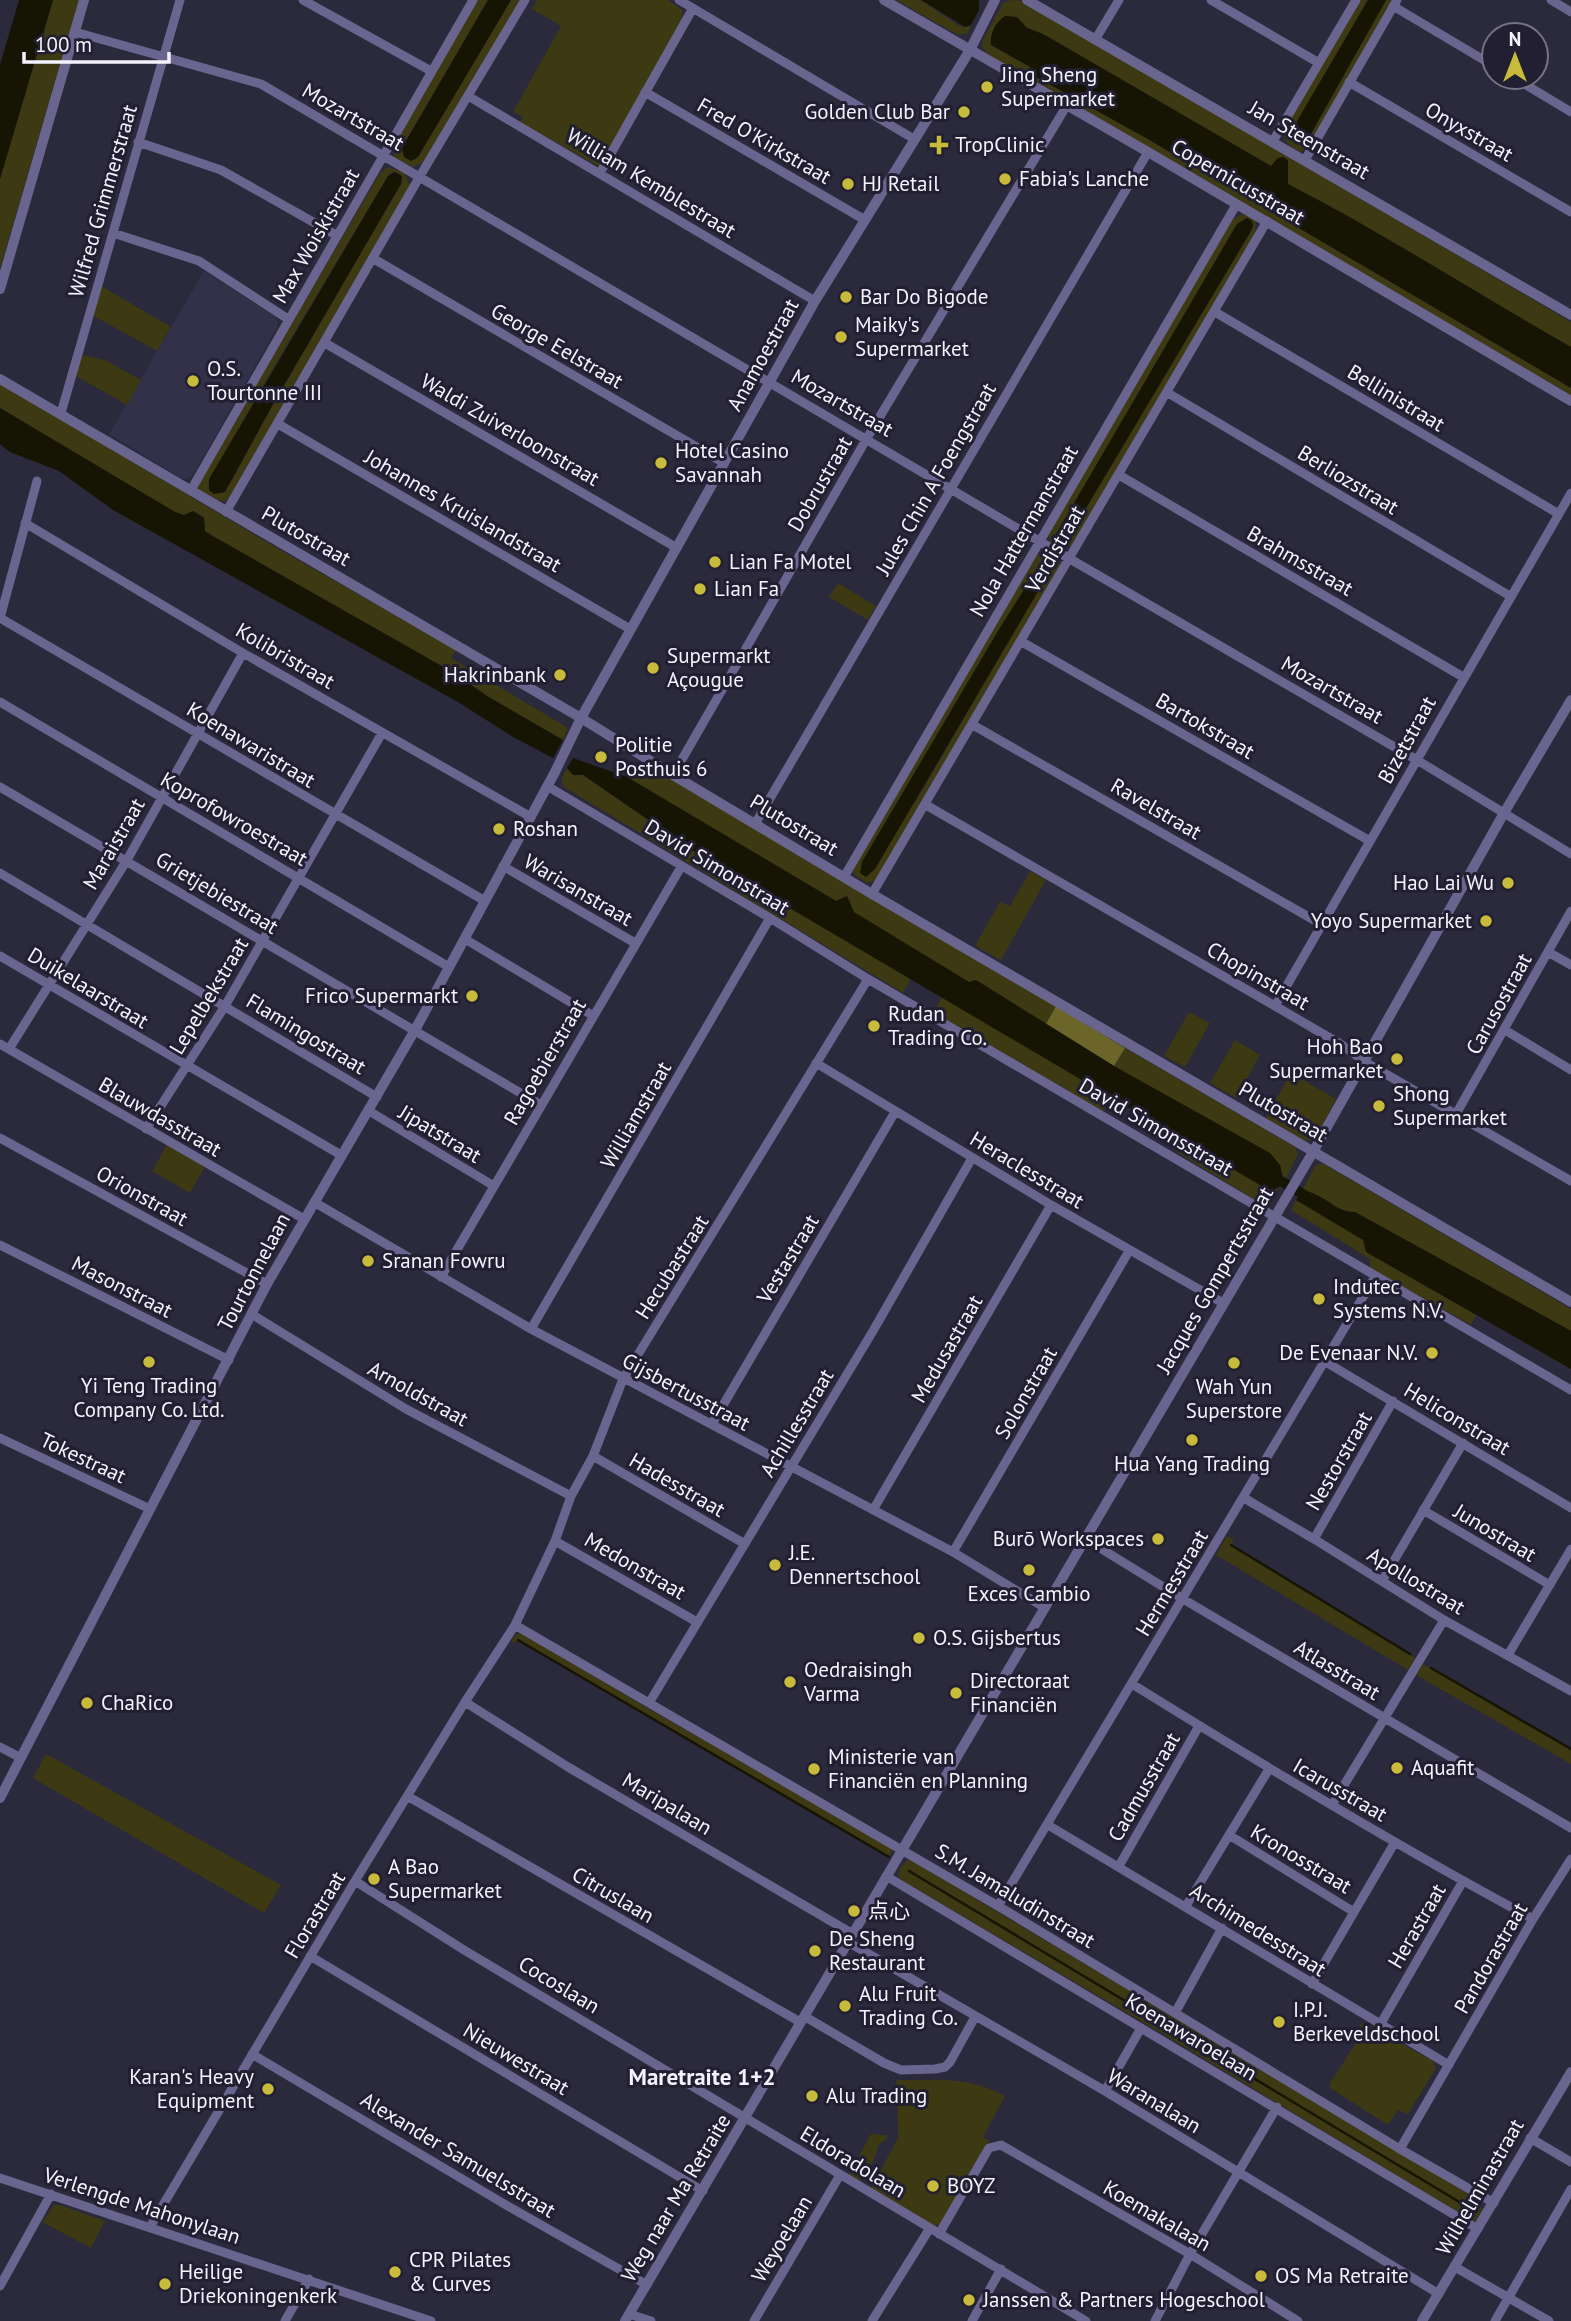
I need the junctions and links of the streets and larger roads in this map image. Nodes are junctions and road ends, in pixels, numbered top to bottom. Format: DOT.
graph roads {
  1 [pos="84,0"];
  2 [pos="180,0"];
  3 [pos="303,0"];
  4 [pos="473,0"];
  5 [pos="525,0"];
  6 [pos="679,0"];
  7 [pos="884,0"];
  8 [pos="995,0"];
  9 [pos="1027,0"];
  10 [pos="1119,0"];
  11 [pos="1212,0"];
  12 [pos="1356,0"];
  13 [pos="1551,0"];
  14 [pos="1395,3"];
  15 [pos="693,8"];
  16 [pos="1571,12"];
  17 [pos="75,32"];
  18 [pos="1095,40"];
  19 [pos="970,50"];
  20 [pos="163,55"];
  21 [pos="1480,57"];
  22 [pos="1319,63"];
  23 [pos="431,71"];
  24 [pos="1349,82"];
  25 [pos="1536,91"];
  26 [pos="645,92"];
  27 [pos="468,96"];
  28 [pos="1067,105"];
  29 [pos="1571,112"];
  30 [pos="914,139"];
  31 [pos="1273,141"];
  32 [pos="138,142"];
  33 [pos="1148,152"];
  34 [pos="383,155"];
  35 [pos="1305,160"];
  36 [pos="600,173"];
  37 [pos="420,176"];
  38 [pos="1236,205"];
  39 [pos="1571,212"];
  40 [pos="865,220"];
  41 [pos="1267,221"];
  42 [pos="113,233"];
  43 [pos="336,235"];
  44 [pos="374,259"];
  45 [pos="0,289"];
  46 [pos="815,301"];
  47 [pos="1216,312"];
  48 [pos="1571,315"];
  49 [pos="288,319"];
  50 [pos="325,343"];
  51 [pos="0,379"];
  52 [pos="771,382"];
  53 [pos="1168,393"];
  54 [pos="1571,401"];
  55 [pos="61,413"];
  56 [pos="278,424"];
  57 [pos="867,438"];
  58 [pos="724,463"];
  59 [pos="1119,475"];
  60 [pos="37,481"];
  61 [pos="951,487"];
  62 [pos="191,490"];
  63 [pos="1571,493"];
  64 [pos="226,512"];
  65 [pos="1559,514"];
  66 [pos="25,523"];
  67 [pos="1039,541"];
  68 [pos="677,548"];
  69 [pos="1069,558"];
  70 [pos="1510,596"];
  71 [pos="0,618"];
  72 [pos="630,629"];
  73 [pos="1022,642"];
  74 [pos="243,653"];
  75 [pos="1462,677"];
  76 [pos="1571,699"];
  77 [pos="0,702"];
  78 [pos="581,718"];
  79 [pos="973,725"];
  80 [pos="382,733"];
  81 [pos="197,734"];
  82 [pos="1417,760"];
  83 [pos="555,772"];
  84 [pos="673,775"];
  85 [pos="547,786"];
  86 [pos="0,788"];
  87 [pos="162,798"];
  88 [pos="926,805"];
  89 [pos="1504,813"];
  90 [pos="335,815"];
  91 [pos="529,816"];
  92 [pos="755,824"];
  93 [pos="1370,841"];
  94 [pos="1571,855"];
  95 [pos="127,860"];
  96 [pos="503,866"];
  97 [pos="681,867"];
  98 [pos="0,873"];
  99 [pos="299,877"];
  100 [pos="844,877"];
  101 [pos="872,894"];
  102 [pos="485,901"];
  103 [pos="1571,911"];
  104 [pos="770,918"];
  105 [pos="87,923"];
  106 [pos="1321,924"];
  107 [pos="465,939"];
  108 [pos="262,940"];
  109 [pos="635,943"];
  110 [pos="1548,952"];
  111 [pos="0,956"];
  112 [pos="1571,965"];
  113 [pos="449,967"];
  114 [pos="868,979"];
  115 [pos="49,985"];
  116 [pos="225,1006"];
  117 [pos="1275,1006"];
  118 [pos="592,1015"];
  119 [pos="415,1030"];
  120 [pos="1505,1030"];
  121 [pos="4,1047"];
  122 [pos="1365,1062"];
  123 [pos="816,1063"];
  124 [pos="187,1066"];
  125 [pos="1571,1070"];
  126 [pos="377,1097"];
  127 [pos="541,1105"];
  128 [pos="369,1111"];
  129 [pos="895,1112"];
  130 [pos="1456,1114"];
  131 [pos="146,1129"];
  132 [pos="0,1138"];
  133 [pos="341,1155"];
  134 [pos="1310,1157"];
  135 [pos="972,1158"];
  136 [pos="1571,1181"];
  137 [pos="494,1186"];
  138 [pos="314,1202"];
  139 [pos="1051,1205"];
  140 [pos="1277,1211"];
  141 [pos="303,1219"];
  142 [pos="0,1245"];
  143 [pos="1129,1251"];
  144 [pos="440,1277"];
  145 [pos="1375,1277"];
  146 [pos="267,1284"];
  147 [pos="1571,1302"];
  148 [pos="1223,1303"];
  149 [pos="253,1315"];
  150 [pos="531,1329"];
  151 [pos="229,1360"];
  152 [pos="1324,1361"];
  153 [pos="624,1379"];
  154 [pos="1571,1390"];
  155 [pos="1393,1401"];
  156 [pos="712,1424"];
  157 [pos="0,1438"];
  158 [pos="1463,1443"];
  159 [pos="593,1456"];
  160 [pos="792,1468"];
  161 [pos="571,1496"];
  162 [pos="1244,1498"];
  163 [pos="1571,1508"];
  164 [pos="150,1509"];
  165 [pos="873,1510"];
  166 [pos="1423,1510"];
  167 [pos="1314,1539"];
  168 [pos="1087,1540"];
  169 [pos="555,1541"];
  170 [pos="745,1544"];
  171 [pos="1571,1549"];
  172 [pos="953,1552"];
  173 [pos="1382,1581"];
  174 [pos="1550,1586"];
  175 [pos="1183,1599"];
  176 [pos="1045,1608"];
  177 [pos="1444,1620"];
  178 [pos="697,1622"];
  179 [pos="516,1625"];
  180 [pos="1508,1655"];
  181 [pos="1132,1684"];
  182 [pos="1571,1691"];
  183 [pos="465,1702"];
  184 [pos="649,1703"];
  185 [pos="1383,1717"];
  186 [pos="1199,1726"];
  187 [pos="0,1747"];
  188 [pos="21,1758"];
  189 [pos="1269,1769"];
  190 [pos="409,1797"];
  191 [pos="0,1798"];
  192 [pos="1332,1805"];
  193 [pos="1048,1825"];
  194 [pos="1571,1828"];
  195 [pos="1229,1835"];
  196 [pos="1395,1842"];
  197 [pos="902,1849"];
  198 [pos="1571,1859"];
  199 [pos="1119,1867"];
  200 [pos="886,1876"];
  201 [pos="355,1881"];
  202 [pos="1463,1881"];
  203 [pos="998,1906"];
  204 [pos="1186,1906"];
  205 [pos="1354,1912"];
  206 [pos="1534,1919"];
  207 [pos="1222,1928"];
  208 [pos="850,1938"];
  209 [pos="310,1956"];
  210 [pos="1312,1984"];
  211 [pos="1175,2013"];
  212 [pos="975,2017"];
  213 [pos="802,2019"];
  214 [pos="1380,2025"];
  215 [pos="1142,2028"];
  216 [pos="252,2054"];
  217 [pos="1449,2065"];
  218 [pos="1571,2072"];
  219 [pos="1105,2091"];
  220 [pos="1277,2107"];
  221 [pos="746,2117"];
  222 [pos="1530,2138"];
  223 [pos="1400,2149"];
  224 [pos="1571,2162"];
  225 [pos="1239,2172"];
  226 [pos="840,2175"];
  227 [pos="0,2178"];
  228 [pos="1571,2189"];
  229 [pos="703,2191"];
  230 [pos="51,2194"];
  231 [pos="1494,2203"];
  232 [pos="150,2227"];
  233 [pos="930,2228"];
  234 [pos="1478,2229"];
  235 [pos="939,2234"];
  236 [pos="1190,2254"];
  237 [pos="1455,2267"];
  238 [pos="1001,2269"];
  239 [pos="309,2278"];
  240 [pos="647,2285"];
  241 [pos="0,2286"];
  242 [pos="1439,2294"];
  243 [pos="1508,2298"];
  244 [pos="627,2317"];
  245 [pos="411,2318"];
  246 [pos="1072,2318"];
  247 [pos="285,2321"];
  248 [pos="431,2321"];
  249 [pos="651,2321"];
  250 [pos="754,2321"];
  251 [pos="872,2321"];
  252 [pos="972,2321"];
  253 [pos="1086,2321"];
  254 [pos="1155,2321"];
  255 [pos="1298,2321"];
  256 [pos="1422,2321"];
  257 [pos="1495,2321"];
  258 [pos="1549,2321"];
  1 -- 17 [label="street"];
  2 -- 20 [label="street, Wilfred Grimmerstraat"];
  3 -- 23 [label="street"];
  4 -- 23 [label="street, Max Woiskistraat"];
  5 -- 27 [label="street"];
  6 -- 15 [label="street"];
  7 -- 19 [label="street, Copernicusstraat"];
  8 -- 19 [label="street, Anamoestraat"];
  9 -- 18 [label="street, Jan Steenstraat"];
  10 -- 18 [label="street"];
  11 -- 22 [label="street"];
  12 -- 22 [label="street"];
  13 -- 16 [label="street"];
  14 -- 21 [label="street"];
  14 -- 24 [label="street"];
  15 -- 26 [label="street"];
  15 -- 30 [label="street"];
  17 -- 20 [label="street, Mozartstraat"];
  17 -- 45 [label="street"];
  18 -- 31 [label="street, Jan Steenstraat"];
  19 -- 28 [label="street, Copernicusstraat"];
  19 -- 30 [label="street, Anamoestraat"];
  20 -- 32 [label="street, Wilfred Grimmerstraat"];
  20 -- 34 [label="street, Mozartstraat"];
  22 -- 31 [label="street"];
  23 -- 34 [label="street, Max Woiskistraat"];
  24 -- 35 [label="street"];
  24 -- 39 [label="street, Onyxstraat"];
  25 -- 29 [label="street"];
  26 -- 36 [label="street"];
  26 -- 40 [label="street, Fred O'Kirkstraat"];
  27 -- 36 [label="street, William Kemblestraat"];
  27 -- 37 [label="street"];
  28 -- 33 [label="street, Copernicusstraat"];
  28 -- 57 [label="street, Dobrustraat"];
  30 -- 40 [label="street, Anamoestraat"];
  31 -- 35 [label="street, Jan Steenstraat"];
  32 -- 42 [label="street, Wilfred Grimmerstraat"];
  32 -- 43 [label="street"];
  33 -- 38 [label="street, Copernicusstraat"];
  33 -- 61 [label="street, Jules Chin A Foengstraat"];
  34 -- 37 [label="street, Mozartstraat"];
  34 -- 43 [label="street, Max Woiskistraat"];
  35 -- 48 [label="street, Jan Steenstraat"];
  36 -- 46 [label="street, William Kemblestraat"];
  37 -- 44 [label="street"];
  37 -- 52 [label="street, Mozartstraat"];
  38 -- 41 [label="street, Copernicusstraat"];
  38 -- 67 [label="street, Nola Hattermanstraat"];
  40 -- 46 [label="street, Anamoestraat"];
  41 -- 47 [label="street, Verdistraat"];
  41 -- 54 [label="street, Copernicusstraat"];
  42 -- 49 [label="street"];
  42 -- 55 [label="street, Wilfred Grimmerstraat"];
  43 -- 49 [label="street, Max Woiskistraat"];
  44 -- 50 [label="street"];
  44 -- 58 [label="street, George Eelstraat"];
  46 -- 52 [label="street, Anamoestraat"];
  47 -- 53 [label="street, Verdistraat"];
  47 -- 65 [label="street, Bellinistraat"];
  49 -- 62 [label="street, Max Woiskistraat"];
  50 -- 56 [label="street"];
  50 -- 68 [label="street, Waldi Zuiverloonstraat"];
  51 -- 55 [label="street, Plutostraat"];
  52 -- 57 [label="street, Mozartstraat"];
  52 -- 58 [label="street, Anamoestraat"];
  53 -- 59 [label="street, Verdistraat"];
  53 -- 70 [label="street, Berliozstraat"];
  55 -- 62 [label="street, Plutostraat"];
  56 -- 64 [label="street"];
  56 -- 72 [label="street, Johannes Kruislandstraat"];
  57 -- 61 [label="street, Mozartstraat"];
  57 -- 84 [label="street, Dobrustraat"];
  58 -- 68 [label="street, Anamoestraat"];
  59 -- 69 [label="street, Verdistraat"];
  59 -- 75 [label="street, Brahmsstraat"];
  60 -- 66 [label="street"];
  61 -- 67 [label="street, Mozartstraat"];
  61 -- 92 [label="street, Jules Chin A Foengstraat"];
  62 -- 64 [label="street, Plutostraat"];
  63 -- 65 [label="street, Bizetstraat"];
  64 -- 78 [label="street, Plutostraat"];
  65 -- 70 [label="street, Bizetstraat"];
  66 -- 71 [label="street"];
  66 -- 74 [label="street, Kolibristraat"];
  67 -- 69 [label="street, Mozartstraat"];
  67 -- 100 [label="street, Nola Hattermanstraat"];
  68 -- 72 [label="street, Anamoestraat"];
  69 -- 73 [label="street, Verdistraat"];
  69 -- 82 [label="street, Mozartstraat"];
  70 -- 75 [label="street, Bizetstraat"];
  71 -- 81 [label="street, Koenawaristraat"];
  72 -- 78 [label="street, Anamoestraat"];
  73 -- 79 [label="street, Verdistraat"];
  73 -- 93 [label="street, Bartokstraat"];
  74 -- 80 [label="street, Kolibristraat"];
  74 -- 81 [label="street, Maraistraat"];
  75 -- 82 [label="street, Bizetstraat"];
  76 -- 89 [label="street, Jacques Gompertsstraat"];
  77 -- 87 [label="street, Koprofowroestraat"];
  78 -- 83 [label="street, Anamoestraat"];
  78 -- 84 [label="street, Plutostraat"];
  79 -- 88 [label="street, Verdistraat"];
  79 -- 106 [label="street, Ravelstraat"];
  80 -- 90 [label="street, Lepelbekstraat"];
  80 -- 91 [label="street, Kolibristraat"];
  81 -- 87 [label="street, Maraistraat"];
  81 -- 90 [label="street, Koenawaristraat"];
  82 -- 89 [label="street, Mozartstraat"];
  82 -- 93 [label="street, Bizetstraat"];
  83 -- 85 [label="street, Tourtonnelaan"];
  84 -- 92 [label="street, Plutostraat"];
  85 -- 91 [label="street, Tourtonnelaan"];
  85 -- 97 [label="street, David Simonstraat"];
  86 -- 95 [label="street, Grietjebiestraat"];
  87 -- 95 [label="street, Maraistraat"];
  87 -- 99 [label="street, Koprofowroestraat"];
  88 -- 101 [label="street, Verdistraat"];
  88 -- 117 [label="street, Chopinstraat"];
  89 -- 94 [label="street, Mozartstraat"];
  89 -- 122 [label="street, Jacques Gompertsstraat"];
  90 -- 99 [label="street, Lepelbekstraat"];
  90 -- 102 [label="street, Koenawaristraat"];
  91 -- 96 [label="street, Tourtonnelaan"];
  92 -- 100 [label="street, Plutostraat"];
  93 -- 106 [label="street, Bizetstraat"];
  95 -- 105 [label="street, Maraistraat"];
  95 -- 108 [label="street, Grietjebiestraat"];
  96 -- 102 [label="street, Tourtonnelaan"];
  96 -- 109 [label="street, Warisanstraat"];
  97 -- 104 [label="street, David Simonstraat"];
  97 -- 109 [label="street, Ragoebierstraat"];
  98 -- 105 [label="street, Flamingostraat"];
  99 -- 108 [label="street, Lepelbekstraat"];
  99 -- 113 [label="street, Koprofowroestraat"];
  100 -- 101 [label="street, Plutostraat"];
  101 -- 134 [label="street, Plutostraat"];
  102 -- 107 [label="street, Tourtonnelaan"];
  103 -- 110 [label="street, Carusostraat"];
  104 -- 114 [label="street, David Simonstraat"];
  104 -- 150 [label="street, Williamstraat"];
  105 -- 115 [label="street, Maraistraat"];
  105 -- 116 [label="street, Flamingostraat"];
  106 -- 117 [label="street, Bizetstraat"];
  107 -- 113 [label="street, Tourtonnelaan"];
  107 -- 118 [label="street"];
  108 -- 116 [label="street, Lepelbekstraat"];
  108 -- 119 [label="street, Grietjebiestraat"];
  109 -- 118 [label="street, Ragoebierstraat"];
  110 -- 112 [label="street"];
  110 -- 120 [label="street, Carusostraat"];
  111 -- 115 [label="street, Duikelaarstraat"];
  113 -- 119 [label="street, Tourtonnelaan"];
  114 -- 123 [label="street, Hecubastraat"];
  114 -- 140 [label="street, David Simonsstraat"];
  115 -- 121 [label="street, Maraistraat"];
  115 -- 124 [label="street, Duikelaarstraat"];
  116 -- 124 [label="street, Lepelbekstraat"];
  116 -- 126 [label="street, Flamingostraat"];
  117 -- 122 [label="street, Chopinstraat"];
  118 -- 127 [label="street, Ragoebierstraat"];
  119 -- 126 [label="street, Tourtonnelaan"];
  119 -- 127 [label="street, Grietjebiestraat"];
  120 -- 125 [label="street"];
  120 -- 130 [label="street, Carusostraat"];
  121 -- 131 [label="street, Blauwdasstraat"];
  122 -- 130 [label="street, Chopinstraat"];
  122 -- 134 [label="street, Jacques Gompertsstraat"];
  123 -- 129 [label="street, Heraclesstraat"];
  123 -- 153 [label="street, Hecubastraat"];
  124 -- 131 [label="street, Lepelbekstraat"];
  124 -- 133 [label="street, Duikelaarstraat"];
  126 -- 128 [label="street, Tourtonnelaan"];
  127 -- 137 [label="street, Ragoebierstraat"];
  128 -- 133 [label="street, Tourtonnelaan"];
  128 -- 137 [label="street, Jipatstraat"];
  129 -- 135 [label="street, Heraclesstraat"];
  129 -- 156 [label="street, Vestastraat"];
  130 -- 136 [label="street, Chopinstraat"];
  131 -- 141 [label="street, Blauwdasstraat"];
  132 -- 146 [label="street, Orionstraat"];
  133 -- 138 [label="street, Tourtonnelaan"];
  134 -- 140 [label="street, Jacques Gompertsstraat"];
  134 -- 147 [label="street, Plutostraat"];
  135 -- 139 [label="street, Heraclesstraat"];
  135 -- 160 [label="street, Achillesstraat"];
  137 -- 144 [label="street, Ragoebierstraat"];
  138 -- 141 [label="street, Tourtonnelaan"];
  138 -- 144 [label="street, Gijsbertusstraat"];
  139 -- 143 [label="street, Heraclesstraat"];
  139 -- 165 [label="street, Medusastraat"];
  140 -- 145 [label="street, David Simonsstraat"];
  140 -- 148 [label="street, Jacques Gompertsstraat"];
  141 -- 146 [label="street, Tourtonnelaan"];
  142 -- 151 [label="street, Masonstraat"];
  143 -- 148 [label="street, Heraclesstraat"];
  143 -- 172 [label="street, Solonstraat"];
  144 -- 150 [label="street, Gijsbertusstraat"];
  145 -- 152 [label="street, Hermesstraat"];
  145 -- 154 [label="street, David Simonsstraat"];
  146 -- 149 [label="street, Tourtonnelaan"];
  148 -- 168 [label="street, Jacques Gompertsstraat"];
  149 -- 151 [label="street, Tourtonnelaan"];
  149 -- 161 [label="street, Arnoldstraat"];
  150 -- 153 [label="street, Gijsbertusstraat"];
  151 -- 164 [label="street, Tourtonnelaan"];
  152 -- 155 [label="street, Heliconstraat"];
  152 -- 162 [label="street, Hermesstraat"];
  153 -- 156 [label="street, Gijsbertusstraat"];
  153 -- 159 [label="street, Hecubastraat"];
  155 -- 158 [label="street, Heliconstraat"];
  155 -- 167 [label="street, Nestorstraat"];
  156 -- 160 [label="street, Gijsbertusstraat"];
  157 -- 164 [label="street, Tokestraat"];
  158 -- 163 [label="street, Heliconstraat"];
  158 -- 166 [label="street"];
  159 -- 161 [label="street, Hecubastraat"];
  159 -- 170 [label="street, Hadesstraat"];
  160 -- 165 [label="street, Gijsbertusstraat"];
  160 -- 170 [label="street, Achillesstraat"];
  161 -- 169 [label="street, Hecubastraat"];
  162 -- 167 [label="street, Apollostraat"];
  162 -- 175 [label="street, Hermesstraat"];
  164 -- 188 [label="street, Tourtonnelaan"];
  165 -- 172 [label="street, Gijsbertusstraat"];
  166 -- 173 [label="street"];
  166 -- 174 [label="street, Junostraat"];
  167 -- 173 [label="street, Apollostraat"];
  168 -- 175 [label="street, Atlasstraat"];
  168 -- 176 [label="street, Jacques Gompertsstraat"];
  169 -- 178 [label="street, Medonstraat"];
  169 -- 179 [label="street, Hecubastraat"];
  170 -- 178 [label="street, Achillesstraat"];
  171 -- 174 [label="street"];
  172 -- 176 [label="street, Gijsbertusstraat"];
  173 -- 177 [label="street, Apollostraat"];
  174 -- 180 [label="street"];
  175 -- 181 [label="street, Hermesstraat"];
  175 -- 185 [label="street, Atlasstraat"];
  176 -- 197 [label="street, Jacques Gompertsstraat"];
  177 -- 180 [label="street, Apollostraat"];
  177 -- 185 [label="street"];
  178 -- 184 [label="street, Achillesstraat"];
  179 -- 183 [label="street, Florastraat"];
  179 -- 184 [label="street, S.M. Jamaludinstraat"];
  180 -- 182 [label="street, Apollostraat"];
  181 -- 186 [label="street, Icarusstraat"];
  181 -- 193 [label="street, Hermesstraat"];
  183 -- 190 [label="street, Florastraat"];
  183 -- 208 [label="street, Maripalaan"];
  184 -- 197 [label="street, S.M. Jamaludinstraat"];
  185 -- 192 [label="street"];
  185 -- 194 [label="street, Atlasstraat"];
  186 -- 189 [label="street, Icarusstraat"];
  186 -- 199 [label="street, Cadmusstraat"];
  187 -- 188 [label="street"];
  188 -- 191 [label="street, Tourtonnelaan"];
  189 -- 192 [label="street, Icarusstraat"];
  189 -- 195 [label="street"];
  190 -- 201 [label="street, Florastraat"];
  190 -- 213 [label="street, Citruslaan"];
  192 -- 196 [label="street, Icarusstraat"];
  193 -- 199 [label="street, Archimedesstraat"];
  193 -- 203 [label="street, Hermesstraat"];
  195 -- 204 [label="street"];
  195 -- 205 [label="street, Kronosstraat"];
  196 -- 202 [label="street, Icarusstraat"];
  196 -- 205 [label="street"];
  197 -- 200 [label="street, Jacques Gompertsstraat"];
  197 -- 203 [label="street, S.M. Jamaludinstraat"];
  198 -- 206 [label="street, Pandorastraat"];
  199 -- 204 [label="street, Archimedesstraat"];
  200 -- 208 [label="street, Weg naar Ma Retraite"];
  200 -- 215 [label="street, Koenawaroelaan"];
  201 -- 209 [label="street, Florastraat"];
  201 -- 221 [label="street, Cocoslaan"];
  202 -- 206 [label="street, Icarusstraat"];
  202 -- 214 [label="street, Herastraat"];
  203 -- 211 [label="street, S.M. Jamaludinstraat"];
  204 -- 207 [label="street, Archimedesstraat"];
  205 -- 210 [label="street"];
  206 -- 217 [label="street, Pandorastraat"];
  207 -- 210 [label="street, Archimedesstraat"];
  207 -- 211 [label="street"];
  208 -- 212 [label="street, Waranalaan"];
  208 -- 213 [label="street, Weg naar Ma Retraite"];
  209 -- 216 [label="street, Florastraat"];
  209 -- 229 [label="street, Nieuwestraat"];
  210 -- 214 [label="street, Archimedesstraat"];
  211 -- 223 [label="street, S.M. Jamaludinstraat"];
  212 -- 213 [label="street, Citruslaan"];
  212 -- 219 [label="street, Waranalaan"];
  213 -- 221 [label="street, Weg naar Ma Retraite"];
  214 -- 217 [label="street, Archimedesstraat"];
  215 -- 219 [label="street"];
  215 -- 220 [label="street, Koenawaroelaan"];
  216 -- 232 [label="street, Florastraat"];
  216 -- 240 [label="street, Alexander Samuelsstraat"];
  217 -- 223 [label="street, Pandorastraat"];
  218 -- 222 [label="street, Wilhelminastraat"];
  219 -- 225 [label="street, Waranalaan"];
  220 -- 225 [label="street"];
  220 -- 234 [label="street, Koenawaroelaan"];
  221 -- 226 [label="street, Eldoradolaan"];
  221 -- 229 [label="street, Weg naar Ma Retraite"];
  222 -- 224 [label="street"];
  222 -- 231 [label="street, Wilhelminastraat"];
  223 -- 231 [label="street, S.M. Jamaludinstraat"];
  225 -- 236 [label="street"];
  225 -- 242 [label="street, Waranalaan"];
  226 -- 233 [label="street, Eldoradolaan"];
  226 -- 250 [label="street, Weyoelaan"];
  227 -- 230 [label="street, Verlengde Mahonylaan"];
  228 -- 243 [label="street"];
  229 -- 240 [label="street, Weg naar Ma Retraite"];
  230 -- 232 [label="street, Verlengde Mahonylaan"];
  230 -- 241 [label="street"];
  231 -- 234 [label="street, Wilhelminastraat"];
  232 -- 239 [label="street, Verlengde Mahonylaan"];
  233 -- 235 [label="street, Eldoradolaan"];
  233 -- 251 [label="street"];
  234 -- 237 [label="street, Wilhelminastraat"];
  235 -- 236 [label="street, Koemakalaan"];
  235 -- 238 [label="street, Eldoradolaan"];
  236 -- 254 [label="street"];
  236 -- 255 [label="street, Koemakalaan"];
  237 -- 242 [label="street, Wilhelminastraat"];
  237 -- 243 [label="street"];
  238 -- 246 [label="street, Eldoradolaan"];
  238 -- 252 [label="street"];
  239 -- 245 [label="street, Verlengde Mahonylaan"];
  239 -- 247 [label="street"];
  240 -- 244 [label="street, Weg naar Ma Retraite"];
  242 -- 256 [label="street, Wilhelminastraat"];
  243 -- 257 [label="street"];
  243 -- 258 [label="street"];
  244 -- 249 [label="street"];
  245 -- 248 [label="street, Verlengde Mahonylaan"];
  246 -- 253 [label="street, Eldoradolaan"];
}
